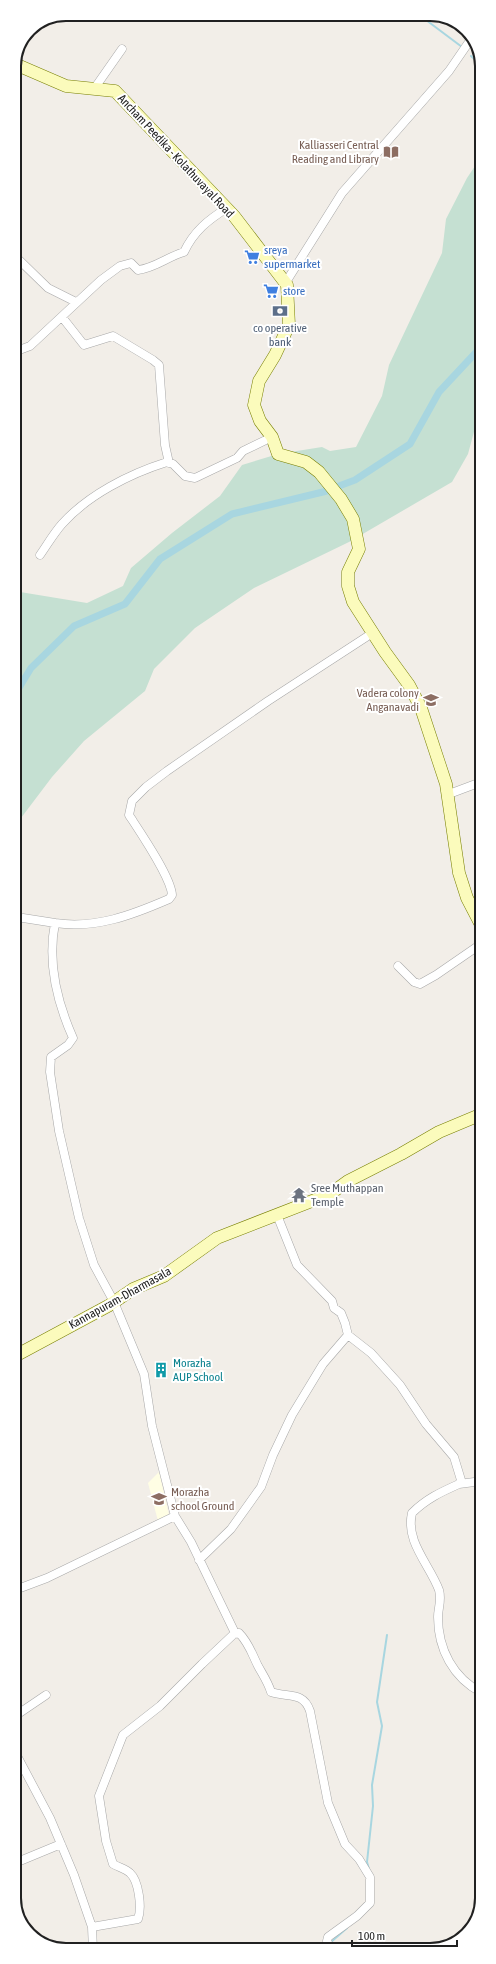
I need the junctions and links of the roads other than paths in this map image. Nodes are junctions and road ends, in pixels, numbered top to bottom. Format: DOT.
graph roads {
  1 [pos="468,43"];
  2 [pos="122,49"];
  3 [pos="21,67"];
  4 [pos="94,89"];
  5 [pos="226,208"];
  6 [pos="21,262"];
  7 [pos="286,284"];
  8 [pos="76,302"];
  9 [pos="62,317"];
  10 [pos="21,349"];
  11 [pos="272,437"];
  12 [pos="169,463"];
  13 [pos="40,554"];
  14 [pos="374,632"];
  15 [pos="475,784"];
  16 [pos="449,794"];
  17 [pos="475,912"];
  18 [pos="21,919"];
  19 [pos="55,923"];
  20 [pos="475,949"];
  21 [pos="398,966"];
  22 [pos="475,1117"];
  23 [pos="278,1215"];
  24 [pos="114,1302"];
  25 [pos="348,1334"];
  26 [pos="21,1353"];
  27 [pos="475,1482"];
  28 [pos="459,1484"];
  29 [pos="175,1516"];
  30 [pos="199,1560"];
  31 [pos="21,1588"];
  32 [pos="234,1634"];
  33 [pos="475,1690"];
  34 [pos="46,1695"];
  35 [pos="21,1712"];
  36 [pos="21,1763"];
  37 [pos="61,1844"];
  38 [pos="21,1861"];
  39 [pos="92,1927"];
  40 [pos="93,1943"];
  41 [pos="329,1943"];
  1 -- 7 [label="street"];
  2 -- 4 [label="street"];
  3 -- 4 [label="main road, Ancham Peedika - Kolathuvayal Road"];
  4 -- 5 [label="main road, Ancham Peedika - Kolathuvayal Road"];
  5 -- 7 [label="main road, Ancham Peedika - Kolathuvayal Road"];
  5 -- 8 [label="street"];
  6 -- 8 [label="street"];
  7 -- 11 [label="main road"];
  8 -- 9 [label="street"];
  9 -- 10 [label="street"];
  9 -- 12 [label="street"];
  11 -- 12 [label="street"];
  11 -- 14 [label="main road"];
  12 -- 13 [label="street"];
  14 -- 16 [label="main road"];
  14 -- 19 [label="street"];
  15 -- 16 [label="street"];
  16 -- 17 [label="main road"];
  18 -- 19 [label="street"];
  19 -- 24 [label="street"];
  20 -- 21 [label="street"];
  22 -- 23 [label="main road, Kannapuram-Dharmasala"];
  23 -- 24 [label="main road, Kannapuram-Dharmasala"];
  23 -- 25 [label="street"];
  24 -- 26 [label="main road, Kannapuram-Dharmasala"];
  24 -- 29 [label="street"];
  25 -- 28 [label="street"];
  25 -- 30 [label="street"];
  27 -- 28 [label="street"];
  28 -- 33 [label="street"];
  29 -- 30 [label="street"];
  29 -- 31 [label="street"];
  30 -- 32 [label="street"];
  32 -- 39 [label="street"];
  32 -- 41 [label="street"];
  34 -- 35 [label="street"];
  36 -- 37 [label="street"];
  37 -- 38 [label="street"];
  37 -- 39 [label="street"];
  39 -- 40 [label="street"];
}
